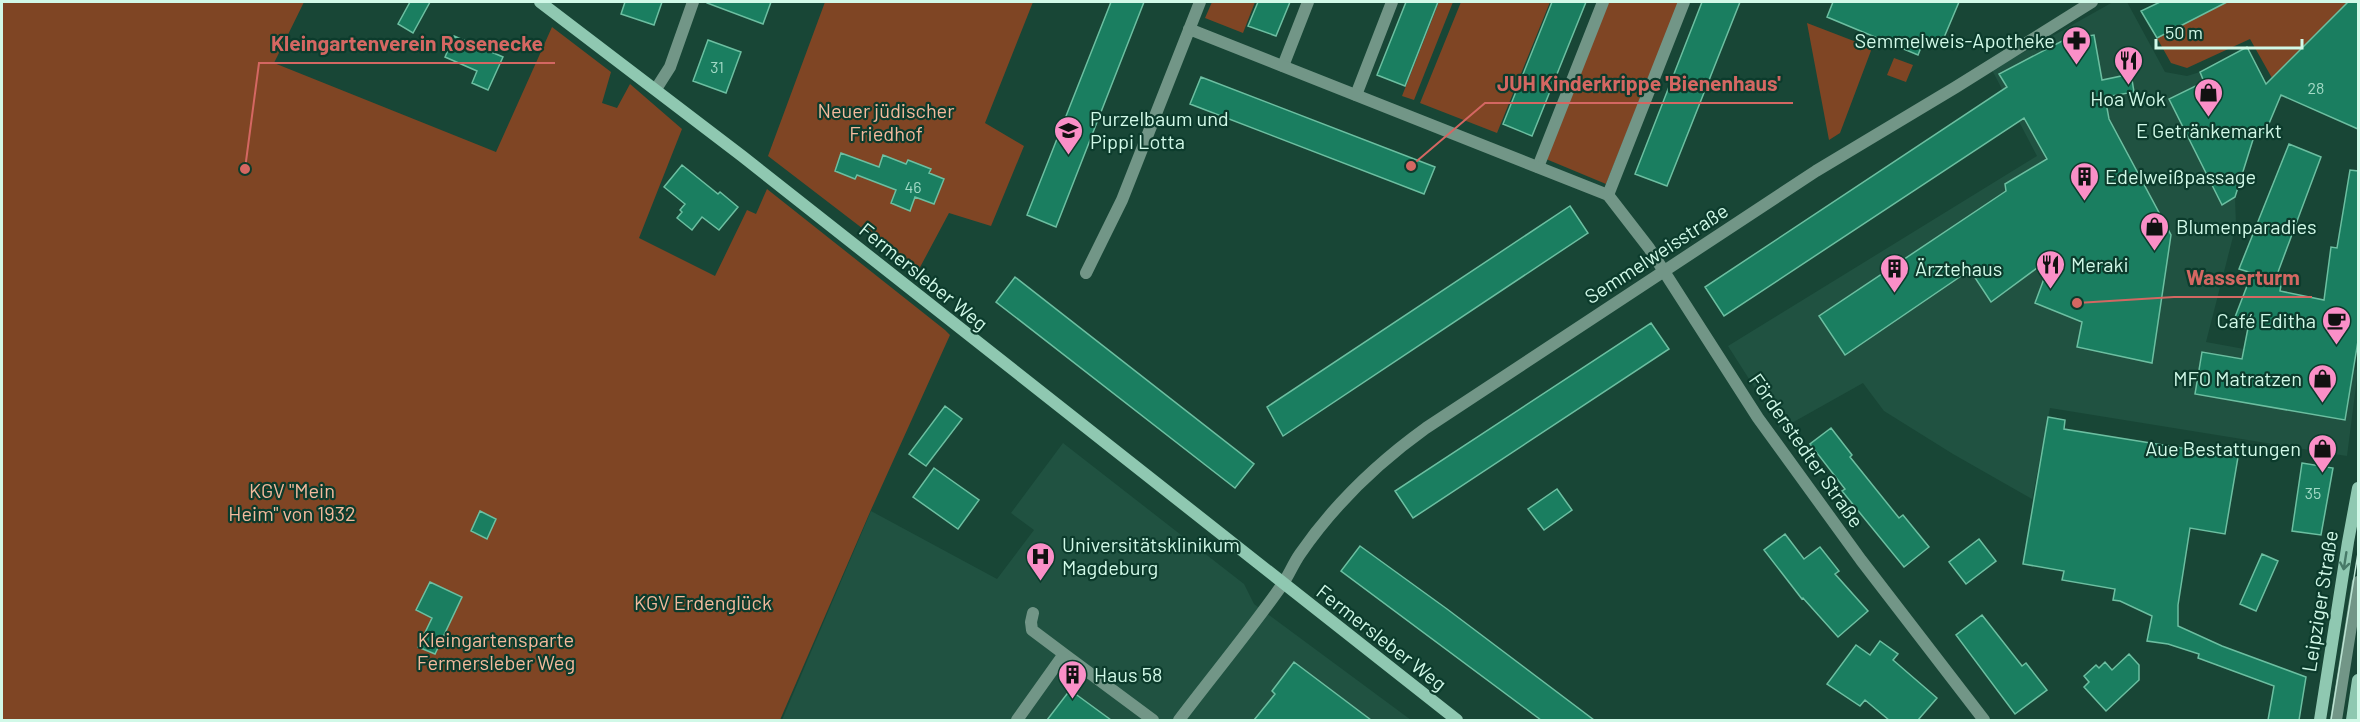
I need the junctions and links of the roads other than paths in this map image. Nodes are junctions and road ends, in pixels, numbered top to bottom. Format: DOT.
graph roads {
  1 [pos="540,2"];
  2 [pos="693,2"];
  3 [pos="1200,2"];
  4 [pos="1308,2"];
  5 [pos="1392,2"];
  6 [pos="1603,2"];
  7 [pos="1684,2"];
  8 [pos="2092,2"];
  9 [pos="1189,29"];
  10 [pos="1283,66"];
  11 [pos="656,88"];
  12 [pos="1356,95"];
  13 [pos="1538,167"];
  14 [pos="1608,195"];
  15 [pos="1664,271"];
  16 [pos="1086,273"];
  17 [pos="2358,488"];
  18 [pos="2357,510"];
  19 [pos="2358,582"];
  20 [pos="1282,584"];
  21 [pos="1033,613"];
  22 [pos="1064,654"];
  23 [pos="2358,680"];
  24 [pos="1017,720"];
  25 [pos="1153,720"];
  26 [pos="1179,720"];
  27 [pos="1457,720"];
  28 [pos="1984,720"];
  29 [pos="2320,720"];
  30 [pos="2336,720"];
  31 [pos="2352,720"];
  1 -- 11 [label="street, Fermersleber Weg"];
  2 -- 11 [label="street"];
  3 -- 9 [label="street"];
  4 -- 10 [label="street"];
  5 -- 12 [label="street"];
  6 -- 13 [label="street"];
  7 -- 14 [label="street"];
  8 -- 15 [label="street, Semmelweisstraße"];
  9 -- 10 [label="street"];
  9 -- 16 [label="street"];
  10 -- 12 [label="street"];
  11 -- 20 [label="street, Fermersleber Weg"];
  12 -- 13 [label="street"];
  13 -- 14 [label="street"];
  14 -- 15 [label="street, Förderstedter Straße"];
  15 -- 20 [label="street, Semmelweisstraße"];
  15 -- 28 [label="street, Förderstedter Straße"];
  17 -- 18 [label="street, Leipziger Straße"];
  18 -- 29 [label="street, Leipziger Straße, one-way"];
  19 -- 30 [label="street"];
  20 -- 26 [label="street"];
  20 -- 27 [label="street, Fermersleber Weg"];
  21 -- 22 [label="street"];
  22 -- 24 [label="street"];
  22 -- 25 [label="street"];
  23 -- 31 [label="street"];
}
